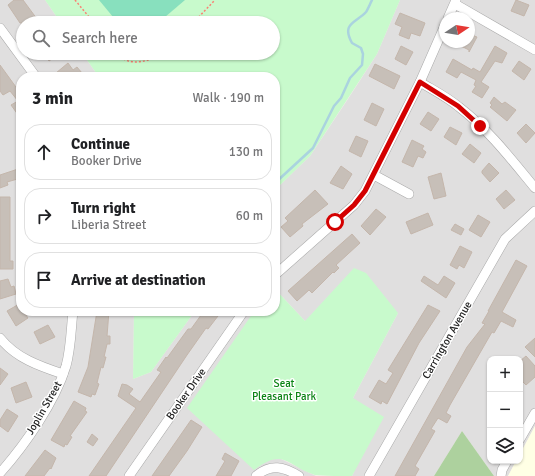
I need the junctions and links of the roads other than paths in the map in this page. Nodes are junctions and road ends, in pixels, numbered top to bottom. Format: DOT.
graph roads {
  1 [pos="456,2"];
  2 [pos="451,12"];
  3 [pos="0,28"];
  4 [pos="439,39"];
  5 [pos="16,50"];
  6 [pos="535,50"];
  7 [pos="24,60"];
  8 [pos="32,72"];
  9 [pos="420,82"];
  10 [pos="374,174"];
  11 [pos="535,188"];
  12 [pos="409,194"];
  13 [pos="535,211"];
  14 [pos="280,271"];
  15 [pos="72,316"];
  16 [pos="241,316"];
  17 [pos="0,338"];
  18 [pos="63,374"];
  19 [pos="535,413"];
  20 [pos="523,434"];
  21 [pos="505,464"];
  22 [pos="0,473"];
  23 [pos="129,476"];
  24 [pos="256,476"];
  25 [pos="299,476"];
  26 [pos="369,476"];
  27 [pos="501,476"];
  1 -- 2 [label="street"];
  1 -- 6 [label="street"];
  3 -- 5 [label="street"];
  4 -- 9 [label="street"];
  7 -- 8 [label="street"];
  9 -- 10 [label="street"];
  9 -- 11 [label="street"];
  10 -- 12 [label="street"];
  10 -- 14 [label="street"];
  13 -- 26 [label="street, Carrington Avenue"];
  15 -- 18 [label="street, Joplin Street"];
  16 -- 23 [label="street, Booker Drive"];
  17 -- 18 [label="street"];
  18 -- 22 [label="street, Joplin Street"];
  19 -- 20 [label="street"];
  21 -- 27 [label="street"];
  24 -- 25 [label="street"];
}
